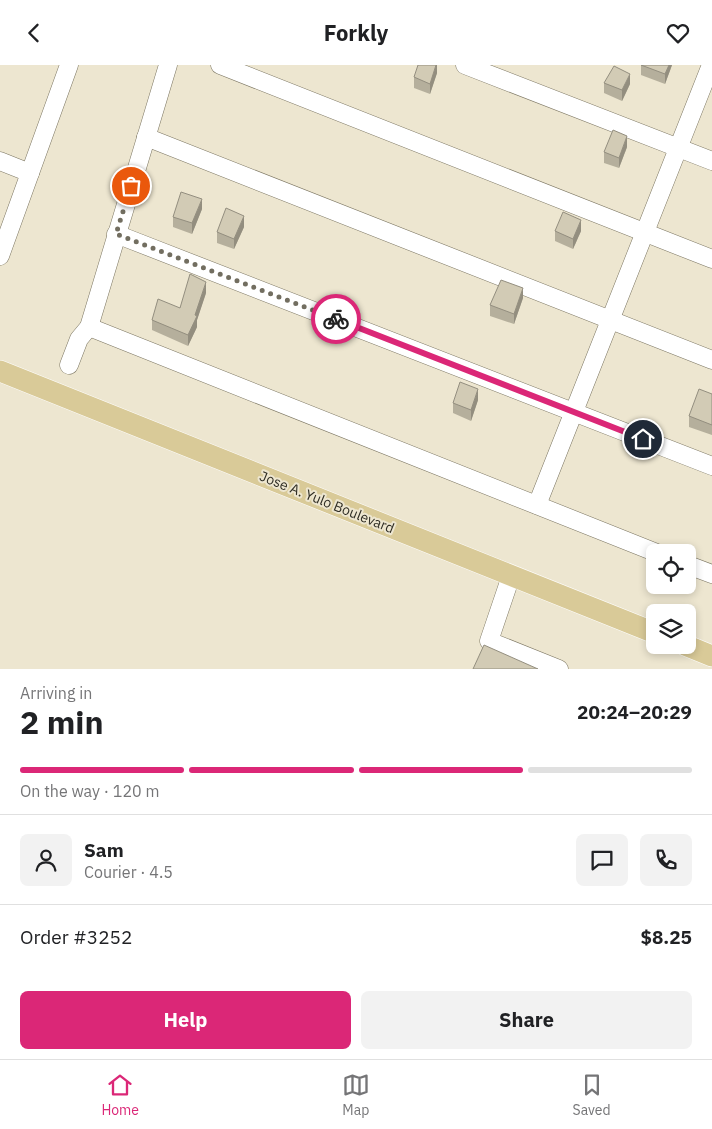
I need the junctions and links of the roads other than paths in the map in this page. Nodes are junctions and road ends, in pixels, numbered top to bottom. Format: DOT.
graph roads {
  1 [pos="69,65"];
  2 [pos="168,65"];
  3 [pos="220,65"];
  4 [pos="465,65"];
  5 [pos="711,65"];
  6 [pos="146,137"];
  7 [pos="678,148"];
  8 [pos="0,161"];
  9 [pos="712,161"];
  10 [pos="30,173"];
  11 [pos="645,233"];
  12 [pos="116,234"];
  13 [pos="0,256"];
  14 [pos="712,259"];
  15 [pos="610,321"];
  16 [pos="89,327"];
  17 [pos="712,360"];
  18 [pos="69,365"];
  19 [pos="0,371"];
  20 [pos="574,411"];
  21 [pos="712,466"];
  22 [pos="537,505"];
  23 [pos="646,549"];
  24 [pos="696,568"];
  25 [pos="712,574"];
  26 [pos="511,576"];
  27 [pos="646,629"];
  28 [pos="696,649"];
  29 [pos="712,656"];
  30 [pos="559,669"];
  1 -- 10 [label="street"];
  2 -- 6 [label="street"];
  3 -- 11 [label="street"];
  4 -- 7 [label="street"];
  5 -- 7 [label="street"];
  6 -- 12 [label="street"];
  6 -- 15 [label="street"];
  7 -- 9 [label="street"];
  7 -- 11 [label="street"];
  8 -- 10 [label="street"];
  10 -- 13 [label="street"];
  11 -- 14 [label="street"];
  11 -- 15 [label="street"];
  12 -- 16 [label="street"];
  12 -- 20 [label="street"];
  15 -- 17 [label="street"];
  15 -- 20 [label="street"];
  16 -- 18 [label="street"];
  16 -- 22 [label="street"];
  19 -- 26 [label="main road, Jose A. Yulo Boulevard"];
  20 -- 21 [label="street"];
  20 -- 22 [label="street"];
  22 -- 23 [label="street"];
  24 -- 25 [label="street"];
  26 -- 27 [label="main road, Jose A. Yulo Boulevard"];
  26 -- 30 [label="street"];
  28 -- 29 [label="main road"];
}
